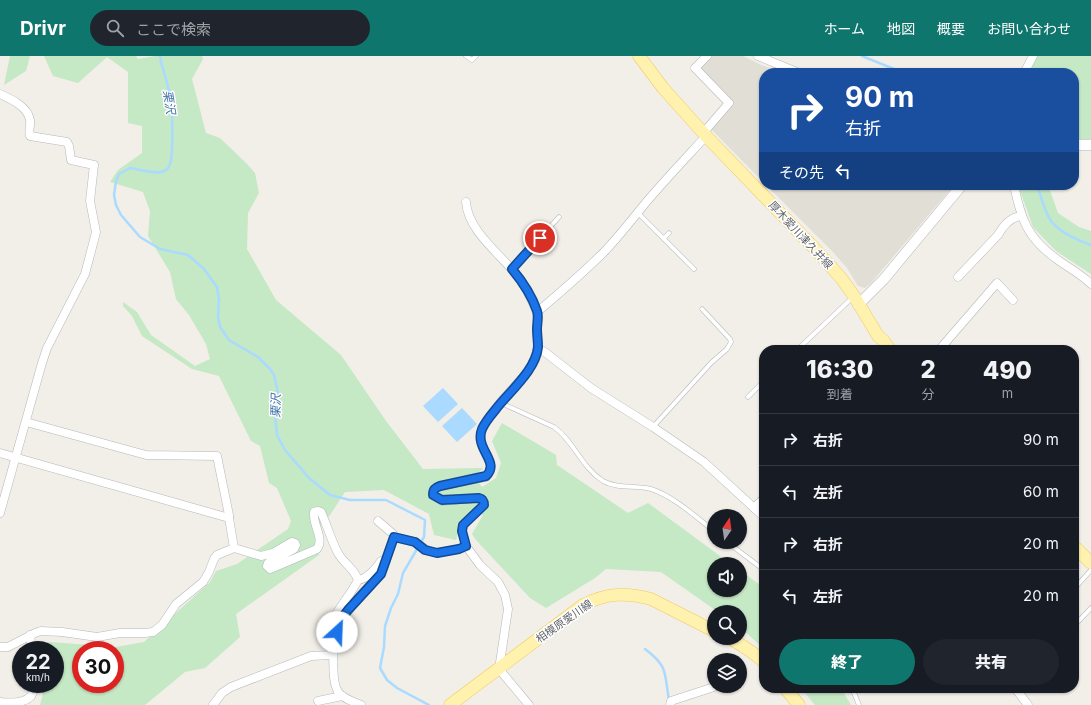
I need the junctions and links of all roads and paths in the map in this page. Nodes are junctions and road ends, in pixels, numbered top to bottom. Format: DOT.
graph roads {
  1 [pos="466,56"];
  2 [pos="476,56"];
  3 [pos="639,56"];
  4 [pos="707,56"];
  5 [pos="758,56"];
  6 [pos="1033,56"];
  7 [pos="787,68"];
  8 [pos="1027,68"];
  9 [pos="0,94"];
  10 [pos="705,134"];
  11 [pos="1079,145"];
  12 [pos="1091,145"];
  13 [pos="958,190"];
  14 [pos="1015,190"];
  15 [pos="466,202"];
  16 [pos="638,213"];
  17 [pos="1022,216"];
  18 [pos="559,217"];
  19 [pos="670,233"];
  20 [pos="664,238"];
  21 [pos="512,269"];
  22 [pos="694,269"];
  23 [pos="958,277"];
  24 [pos="1091,284"];
  25 [pos="856,300"];
  26 [pos="1013,300"];
  27 [pos="702,309"];
  28 [pos="537,312"];
  29 [pos="802,345"];
  30 [pos="886,345"];
  31 [pos="944,345"];
  32 [pos="538,348"];
  33 [pos="759,386"];
  34 [pos="748,397"];
  35 [pos="501,404"];
  36 [pos="26,422"];
  37 [pos="652,426"];
  38 [pos="0,453"];
  39 [pos="16,458"];
  40 [pos="759,503"];
  41 [pos="754,508"];
  42 [pos="759,512"];
  43 [pos="0,513"];
  44 [pos="229,518"];
  45 [pos="378,521"];
  46 [pos="707,525"];
  47 [pos="394,537"];
  48 [pos="466,546"];
  49 [pos="234,548"];
  50 [pos="736,549"];
  51 [pos="1079,551"];
  52 [pos="386,561"];
  53 [pos="1091,563"];
  54 [pos="759,566"];
  55 [pos="1091,570"];
  56 [pos="358,580"];
  57 [pos="1079,583"];
  58 [pos="1091,608"];
  59 [pos="1079,621"];
  60 [pos="707,627"];
  61 [pos="30,635"];
  62 [pos="31,641"];
  63 [pos="741,645"];
  64 [pos="0,647"];
  65 [pos="333,652"];
  66 [pos="759,658"];
  67 [pos="499,669"];
  68 [pos="707,689"];
  69 [pos="31,693"];
  70 [pos="789,693"];
  71 [pos="854,693"];
  72 [pos="1019,693"];
  73 [pos="342,696"];
  74 [pos="318,701"];
  75 [pos="0,702"];
  76 [pos="213,705"];
  77 [pos="361,705"];
  78 [pos="450,705"];
  79 [pos="530,705"];
  80 [pos="670,705"];
  81 [pos="799,705"];
  82 [pos="859,705"];
  83 [pos="1028,705"];
  1 -- 2 [label="lane"];
  3 -- 10 [label="main road, 厚木愛川津久井線"];
  4 -- 10 [label="street"];
  5 -- 7 [label="street"];
  6 -- 8 [label="street"];
  9 -- 36 [label="street"];
  10 -- 16 [label="street"];
  10 -- 25 [label="main road, 厚木愛川津久井線"];
  11 -- 12 [label="street"];
  13 -- 25 [label="street"];
  14 -- 17 [label="street"];
  15 -- 21 [label="street"];
  16 -- 20 [label="lane"];
  16 -- 28 [label="street"];
  17 -- 23 [label="street"];
  17 -- 24 [label="street"];
  18 -- 21 [label="lane"];
  19 -- 20 [label="lane"];
  20 -- 22 [label="lane"];
  21 -- 28 [label="street"];
  25 -- 29 [label="lane"];
  25 -- 30 [label="main road, 厚木愛川津久井線"];
  26 -- 31 [label="street"];
  27 -- 37 [label="lane"];
  28 -- 32 [label="street"];
  32 -- 35 [label="street"];
  32 -- 37 [label="street"];
  33 -- 34 [label="lane"];
  35 -- 46 [label="lane"];
  35 -- 48 [label="street"];
  36 -- 39 [label="street"];
  36 -- 44 [label="street"];
  37 -- 41 [label="street"];
  38 -- 39 [label="street"];
  39 -- 43 [label="street"];
  39 -- 44 [label="street"];
  40 -- 41 [label="street"];
  41 -- 42 [label="street"];
  44 -- 49 [label="street"];
  45 -- 47 [label="street"];
  47 -- 48 [label="street"];
  47 -- 52 [label="street"];
  48 -- 67 [label="street"];
  49 -- 56 [label="street"];
  49 -- 61 [label="street"];
  50 -- 54 [label="lane"];
  51 -- 53 [label="main road"];
  52 -- 56 [label="street"];
  52 -- 65 [label="street"];
  55 -- 57 [label="lane"];
  56 -- 65 [label="street"];
  58 -- 59 [label="lane"];
  60 -- 67 [label="main road, 相模原愛川線"];
  61 -- 62 [label="street"];
  61 -- 64 [label="street"];
  63 -- 66 [label="main road"];
  65 -- 73 [label="street"];
  65 -- 76 [label="street"];
  67 -- 78 [label="main road, 相模原愛川線"];
  67 -- 79 [label="street"];
  68 -- 80 [label="street"];
  69 -- 75 [label="street"];
  70 -- 81 [label="main road"];
  71 -- 82 [label="lane"];
  72 -- 83 [label="street"];
  73 -- 74 [label="street"];
  73 -- 77 [label="street"];
}
